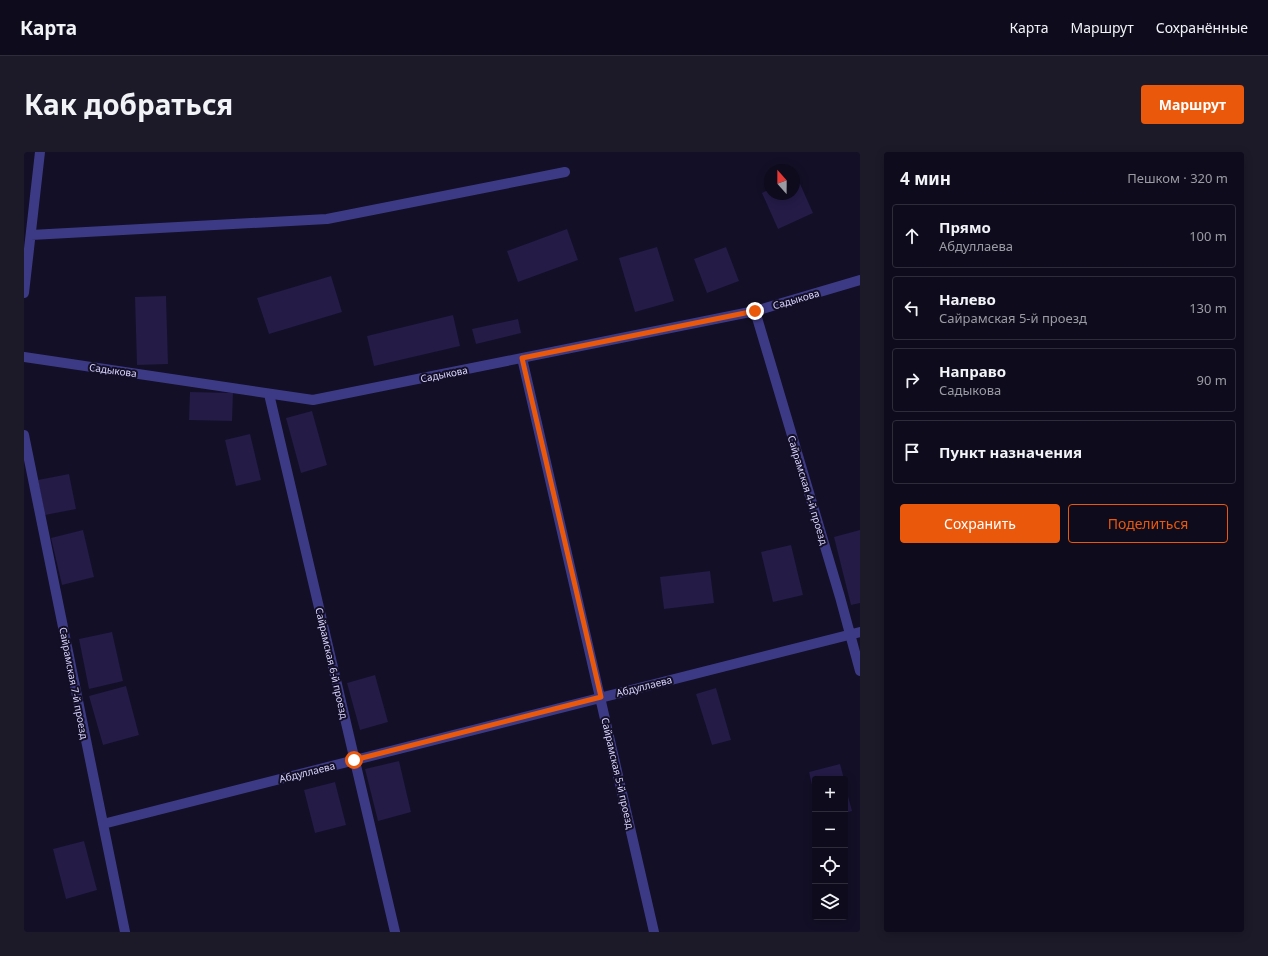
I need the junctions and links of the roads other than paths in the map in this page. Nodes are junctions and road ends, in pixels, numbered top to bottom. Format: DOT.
graph roads {
  1 [pos="40,152"];
  2 [pos="565,172"];
  3 [pos="31,235"];
  4 [pos="860,280"];
  5 [pos="24,293"];
  6 [pos="755,311"];
  7 [pos="24,357"];
  8 [pos="522,358"];
  9 [pos="269,394"];
  10 [pos="24,435"];
  11 [pos="855,633"];
  12 [pos="860,671"];
  13 [pos="601,697"];
  14 [pos="354,760"];
  15 [pos="103,824"];
  16 [pos="125,932"];
  17 [pos="394,932"];
  18 [pos="654,932"];
  1 -- 3 [label="street"];
  2 -- 3 [label="street"];
  3 -- 5 [label="street"];
  4 -- 6 [label="street, Садыкова"];
  6 -- 8 [label="street, Садыкова"];
  6 -- 11 [label="street, Сайрамская 4-й проезд"];
  7 -- 9 [label="street, Садыкова"];
  8 -- 9 [label="street, Садыкова"];
  8 -- 13 [label="street, Сайрамская 5-й проезд"];
  9 -- 14 [label="street, Сайрамская 6-й проезд"];
  10 -- 15 [label="street, Сайрамская 7-й проезд"];
  11 -- 12 [label="street, Сайрамская 4-й проезд"];
  11 -- 13 [label="street, Абдуллаева"];
  13 -- 14 [label="street, Абдуллаева"];
  13 -- 18 [label="street, Сайрамская 5-й проезд"];
  14 -- 15 [label="street, Абдуллаева"];
  14 -- 17 [label="street, Сайрамская 6-й проезд"];
  15 -- 16 [label="street, Сайрамская 7-й проезд"];
}
